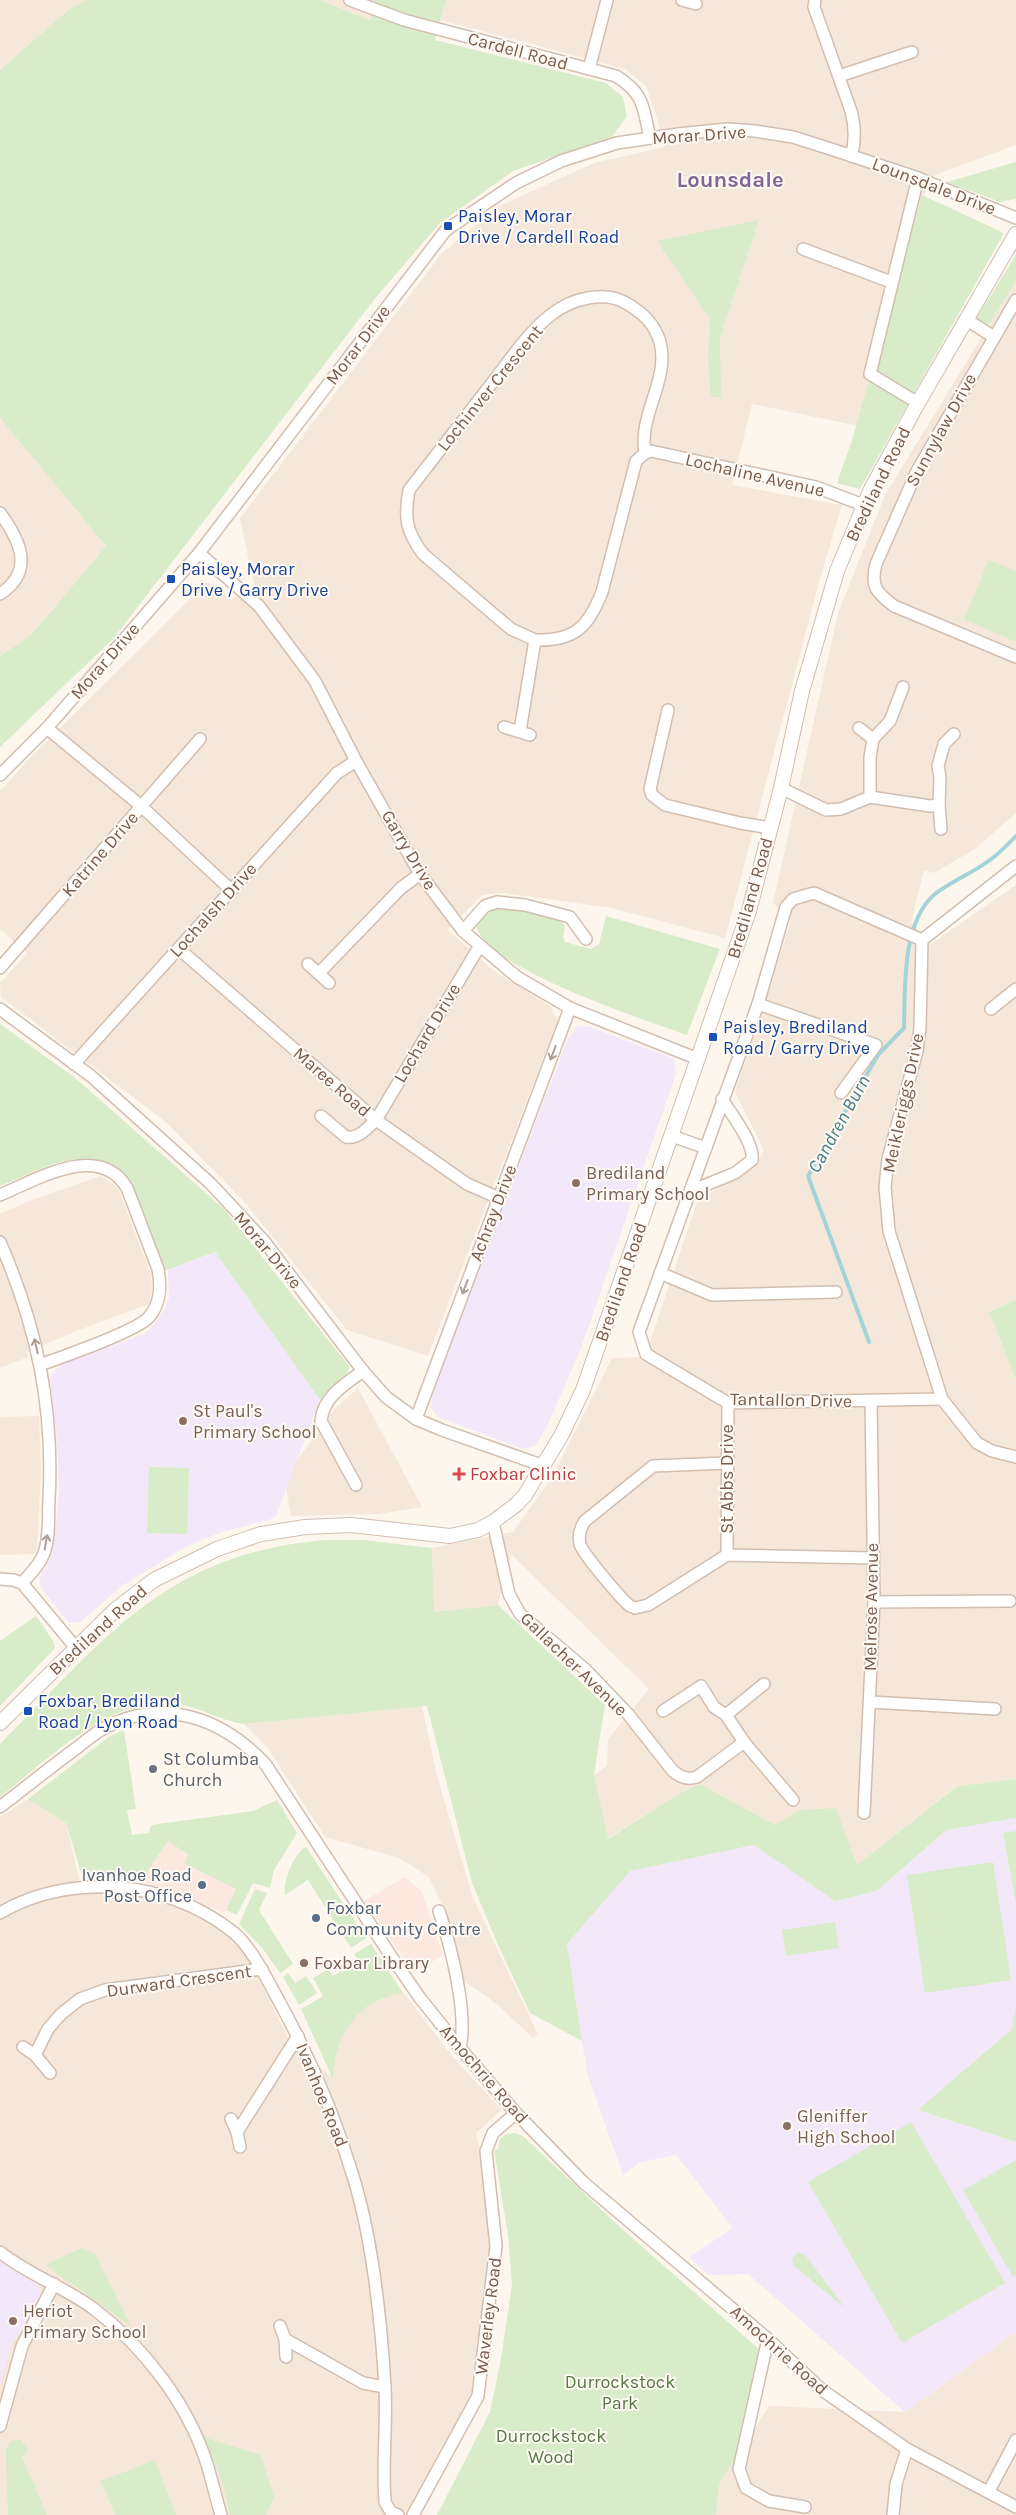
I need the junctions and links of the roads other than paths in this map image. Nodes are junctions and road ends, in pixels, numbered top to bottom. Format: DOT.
graph roads {
  1 [pos="350,0"];
  2 [pos="607,0"];
  3 [pos="682,0"];
  4 [pos="815,0"];
  5 [pos="696,4"];
  6 [pos="912,52"];
  7 [pos="588,69"];
  8 [pos="839,76"];
  9 [pos="650,138"];
  10 [pos="836,151"];
  11 [pos="851,156"];
  12 [pos="918,178"];
  13 [pos="1016,218"];
  14 [pos="1016,234"];
  15 [pos="803,249"];
  16 [pos="892,282"];
  17 [pos="1016,300"];
  18 [pos="967,320"];
  19 [pos="994,337"];
  20 [pos="918,403"];
  21 [pos="645,453"];
  22 [pos="863,505"];
  23 [pos="0,513"];
  24 [pos="199,553"];
  25 [pos="0,594"];
  26 [pos="535,640"];
  27 [pos="1016,657"];
  28 [pos="903,687"];
  29 [pos="668,710"];
  30 [pos="504,726"];
  31 [pos="47,728"];
  32 [pos="859,728"];
  33 [pos="954,734"];
  34 [pos="200,739"];
  35 [pos="873,740"];
  36 [pos="356,761"];
  37 [pos="0,775"];
  38 [pos="781,788"];
  39 [pos="870,797"];
  40 [pos="938,805"];
  41 [pos="141,806"];
  42 [pos="771,828"];
  43 [pos="941,829"];
  44 [pos="1016,866"];
  45 [pos="420,874"];
  46 [pos="230,889"];
  47 [pos="463,931"];
  48 [pos="586,939"];
  49 [pos="919,939"];
  50 [pos="479,947"];
  51 [pos="179,949"];
  52 [pos="308,964"];
  53 [pos="0,968"];
  54 [pos="319,973"];
  55 [pos="329,983"];
  56 [pos="1016,990"];
  57 [pos="758,1004"];
  58 [pos="570,1008"];
  59 [pos="0,1009"];
  60 [pos="992,1009"];
  61 [pos="698,1059"];
  62 [pos="74,1064"];
  63 [pos="841,1093"];
  64 [pos="722,1099"];
  65 [pos="321,1116"];
  66 [pos="376,1120"];
  67 [pos="672,1136"];
  68 [pos="706,1148"];
  69 [pos="691,1191"];
  70 [pos="0,1195"];
  71 [pos="499,1198"];
  72 [pos="0,1242"];
  73 [pos="660,1273"];
  74 [pos="836,1292"];
  75 [pos="40,1366"];
  76 [pos="363,1371"];
  77 [pos="942,1398"];
  78 [pos="871,1401"];
  79 [pos="728,1403"];
  80 [pos="416,1419"];
  81 [pos="1016,1457"];
  82 [pos="726,1462"];
  83 [pos="544,1466"];
  84 [pos="356,1485"];
  85 [pos="493,1522"];
  86 [pos="727,1554"];
  87 [pos="873,1558"];
  88 [pos="0,1580"];
  89 [pos="22,1583"];
  90 [pos="1010,1601"];
  91 [pos="874,1602"];
  92 [pos="76,1648"];
  93 [pos="764,1684"];
  94 [pos="870,1702"];
  95 [pos="995,1709"];
  96 [pos="663,1712"];
  97 [pos="726,1715"];
  98 [pos="0,1723"];
  99 [pos="744,1742"];
  100 [pos="793,1800"];
  101 [pos="0,1807"];
  102 [pos="864,1813"];
  103 [pos="439,1911"];
  104 [pos="0,1913"];
  105 [pos="262,1969"];
  106 [pos="298,2036"];
  107 [pos="23,2047"];
  108 [pos="460,2048"];
  109 [pos="36,2055"];
  110 [pos="50,2073"];
  111 [pos="516,2113"];
  112 [pos="230,2119"];
  113 [pos="237,2132"];
  114 [pos="240,2147"];
  115 [pos="0,2252"];
  116 [pos="54,2284"];
  117 [pos="280,2326"];
  118 [pos="285,2339"];
  119 [pos="768,2339"];
  120 [pos="286,2357"];
  121 [pos="385,2387"];
  122 [pos="0,2426"];
  123 [pos="1016,2440"];
  124 [pos="907,2449"];
  125 [pos="989,2491"];
  126 [pos="805,2507"];
  127 [pos="1016,2507"];
  128 [pos="221,2515"];
  129 [pos="398,2515"];
  130 [pos="413,2515"];
  131 [pos="893,2515"];
  1 -- 7 [label="street, Cardell Road"];
  2 -- 7 [label="street"];
  3 -- 5 [label="street"];
  4 -- 8 [label="street, Lounsdale Drive"];
  6 -- 8 [label="street"];
  7 -- 9 [label="street, Cardell Road"];
  8 -- 11 [label="street, Lounsdale Drive"];
  9 -- 10 [label="street, Morar Drive"];
  9 -- 24 [label="street, Morar Drive"];
  10 -- 11 [label="street, Lounsdale Drive"];
  11 -- 12 [label="street, Lounsdale Drive"];
  12 -- 13 [label="street, Lounsdale Drive"];
  12 -- 16 [label="street"];
  14 -- 18 [label="street, Brediland Road"];
  15 -- 16 [label="street"];
  16 -- 20 [label="street"];
  17 -- 19 [label="street, Sunnylaw Drive"];
  18 -- 19 [label="street"];
  18 -- 20 [label="street, Brediland Road"];
  19 -- 27 [label="street, Sunnylaw Drive"];
  20 -- 22 [label="street, Brediland Road"];
  21 -- 22 [label="street, Lochaline Avenue"];
  21 -- 26 [label="street, Lochinver Crescent"];
  21 -- 26 [label="street, Lochinver Crescent"];
  22 -- 38 [label="street, Brediland Road"];
  23 -- 25 [label="street"];
  24 -- 31 [label="street, Morar Drive"];
  24 -- 36 [label="street, Garry Drive"];
  26 -- 30 [label="street"];
  28 -- 35 [label="street"];
  29 -- 42 [label="street"];
  31 -- 37 [label="street, Morar Drive"];
  31 -- 41 [label="street"];
  32 -- 35 [label="street"];
  33 -- 40 [label="street"];
  34 -- 41 [label="street, Katrine Drive"];
  35 -- 39 [label="street"];
  36 -- 45 [label="street, Garry Drive"];
  36 -- 46 [label="street, Lochalsh Drive"];
  38 -- 39 [label="street"];
  38 -- 42 [label="street, Brediland Road"];
  39 -- 40 [label="street"];
  40 -- 43 [label="street"];
  41 -- 46 [label="street"];
  41 -- 53 [label="street, Katrine Drive"];
  42 -- 61 [label="street, Brediland Road"];
  44 -- 49 [label="street"];
  45 -- 47 [label="street, Garry Drive"];
  45 -- 54 [label="street"];
  46 -- 51 [label="street, Lochalsh Drive"];
  47 -- 48 [label="street"];
  47 -- 50 [label="street, Garry Drive"];
  49 -- 57 [label="street, Tantallon Drive"];
  49 -- 77 [label="street, Meikleriggs Drive"];
  50 -- 58 [label="street, Garry Drive"];
  50 -- 66 [label="street, Lochard Drive"];
  51 -- 62 [label="street, Lochalsh Drive"];
  51 -- 66 [label="street, Maree Road"];
  52 -- 54 [label="street"];
  54 -- 55 [label="street"];
  56 -- 60 [label="street"];
  57 -- 63 [label="street"];
  57 -- 64 [label="street, Tantallon Drive"];
  58 -- 61 [label="street, Garry Drive"];
  58 -- 71 [label="street, Achray Drive, one-way"];
  59 -- 62 [label="street, Morar Drive"];
  61 -- 67 [label="street, Brediland Road"];
  62 -- 76 [label="street, Morar Drive"];
  64 -- 68 [label="street, Tantallon Drive"];
  64 -- 69 [label="street"];
  65 -- 66 [label="street, Lochard Drive"];
  66 -- 71 [label="street, Maree Road"];
  67 -- 68 [label="street"];
  67 -- 83 [label="street, Brediland Road"];
  68 -- 69 [label="street, Tantallon Drive"];
  69 -- 73 [label="street, Tantallon Drive"];
  70 -- 75 [label="street"];
  71 -- 80 [label="street, Achray Drive, one-way"];
  75 -- 72 [label="street, one-way"];
  73 -- 74 [label="street"];
  73 -- 79 [label="street, Tantallon Drive"];
  89 -- 75 [label="street, one-way"];
  76 -- 80 [label="street, Morar Drive"];
  76 -- 84 [label="street"];
  77 -- 78 [label="street, Tantallon Drive"];
  77 -- 81 [label="street, Meikleriggs Drive"];
  78 -- 79 [label="street, Tantallon Drive"];
  78 -- 87 [label="street, Melrose Avenue"];
  79 -- 82 [label="street, St Abbs Drive"];
  80 -- 83 [label="street, Morar Drive"];
  82 -- 86 [label="street, St Abbs Drive"];
  82 -- 86 [label="street"];
  83 -- 85 [label="street, Brediland Road"];
  85 -- 92 [label="street, Brediland Road"];
  85 -- 99 [label="street, Gallacher Avenue"];
  86 -- 87 [label="street"];
  87 -- 91 [label="street, Melrose Avenue"];
  88 -- 89 [label="street"];
  89 -- 92 [label="street"];
  90 -- 91 [label="street"];
  91 -- 94 [label="street, Melrose Avenue"];
  92 -- 98 [label="street, Brediland Road"];
  93 -- 97 [label="street"];
  94 -- 95 [label="street"];
  94 -- 102 [label="street, Melrose Avenue"];
  96 -- 97 [label="street"];
  97 -- 99 [label="street"];
  99 -- 100 [label="street"];
  101 -- 108 [label="street, Amochrie Road"];
  103 -- 108 [label="street"];
  104 -- 105 [label="street, Ivanhoe Road"];
  105 -- 106 [label="street, Ivanhoe Road"];
  105 -- 109 [label="street, Durward Crescent"];
  106 -- 113 [label="street"];
  106 -- 121 [label="street, Ivanhoe Road"];
  107 -- 109 [label="street"];
  108 -- 111 [label="street, Amochrie Road"];
  109 -- 110 [label="street"];
  111 -- 119 [label="street, Amochrie Road"];
  111 -- 130 [label="street, Waverley Road"];
  112 -- 113 [label="street"];
  113 -- 114 [label="street"];
  115 -- 116 [label="street"];
  116 -- 122 [label="street"];
  116 -- 128 [label="street"];
  117 -- 118 [label="street"];
  118 -- 120 [label="street"];
  118 -- 121 [label="street"];
  119 -- 124 [label="street, Amochrie Road"];
  119 -- 126 [label="street"];
  121 -- 129 [label="street, Ivanhoe Road"];
  123 -- 125 [label="street"];
  124 -- 125 [label="street, Amochrie Road"];
  124 -- 131 [label="street"];
  125 -- 127 [label="street, Amochrie Road"];
}
